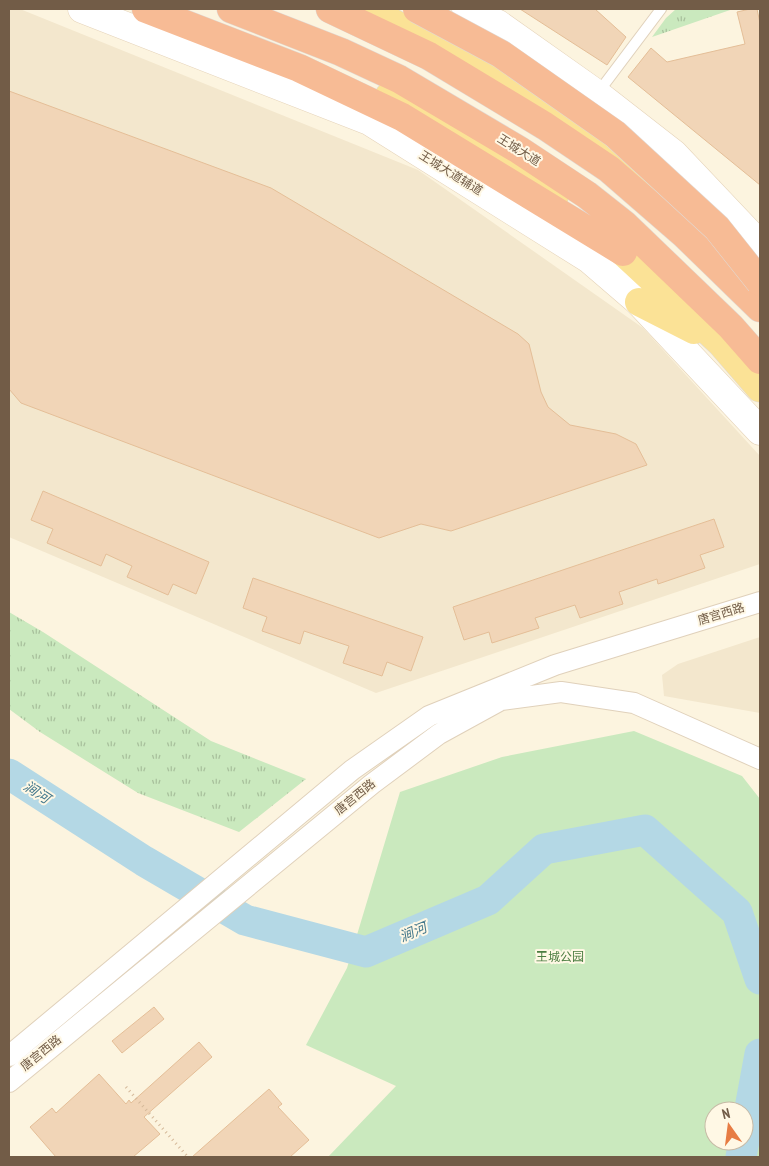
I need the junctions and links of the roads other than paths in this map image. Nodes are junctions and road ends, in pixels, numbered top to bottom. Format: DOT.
graph roads {
  1 [pos="82,9"];
  2 [pos="146,9"];
  3 [pos="172,9"];
  4 [pos="231,9"];
  5 [pos="330,9"];
  6 [pos="362,9"];
  7 [pos="417,9"];
  8 [pos="432,9"];
  9 [pos="466,9"];
  10 [pos="661,9"];
  11 [pos="489,76"];
  12 [pos="597,94"];
  13 [pos="760,245"];
  14 [pos="623,252"];
  15 [pos="760,282"];
  16 [pos="760,290"];
  17 [pos="639,302"];
  18 [pos="760,308"];
  19 [pos="721,344"];
  20 [pos="760,360"];
  21 [pos="760,388"];
  22 [pos="760,431"];
  23 [pos="760,602"];
  24 [pos="760,759"];
  25 [pos="12,1070"];
  1 -- 17 [label="main road, 王城大道辅道"];
  2 -- 14 [label="highway"];
  3 -- 14 [label="main road"];
  4 -- 20 [label="highway, 王城大道"];
  5 -- 18 [label="highway"];
  6 -- 11 [label="main road"];
  7 -- 15 [label="highway, bridge"];
  8 -- 11 [label="main road"];
  9 -- 12 [label="main road"];
  10 -- 12 [label="lane"];
  11 -- 16 [label="main road"];
  12 -- 13 [label="main road"];
  14 -- 19 [label="main road"];
  17 -- 19 [label="main road"];
  17 -- 22 [label="main road, 王城大道辅道"];
  19 -- 21 [label="main road"];
  23 -- 25 [label="street, 唐宫西路"];
  24 -- 25 [label="street, 唐宫西路"];
}
